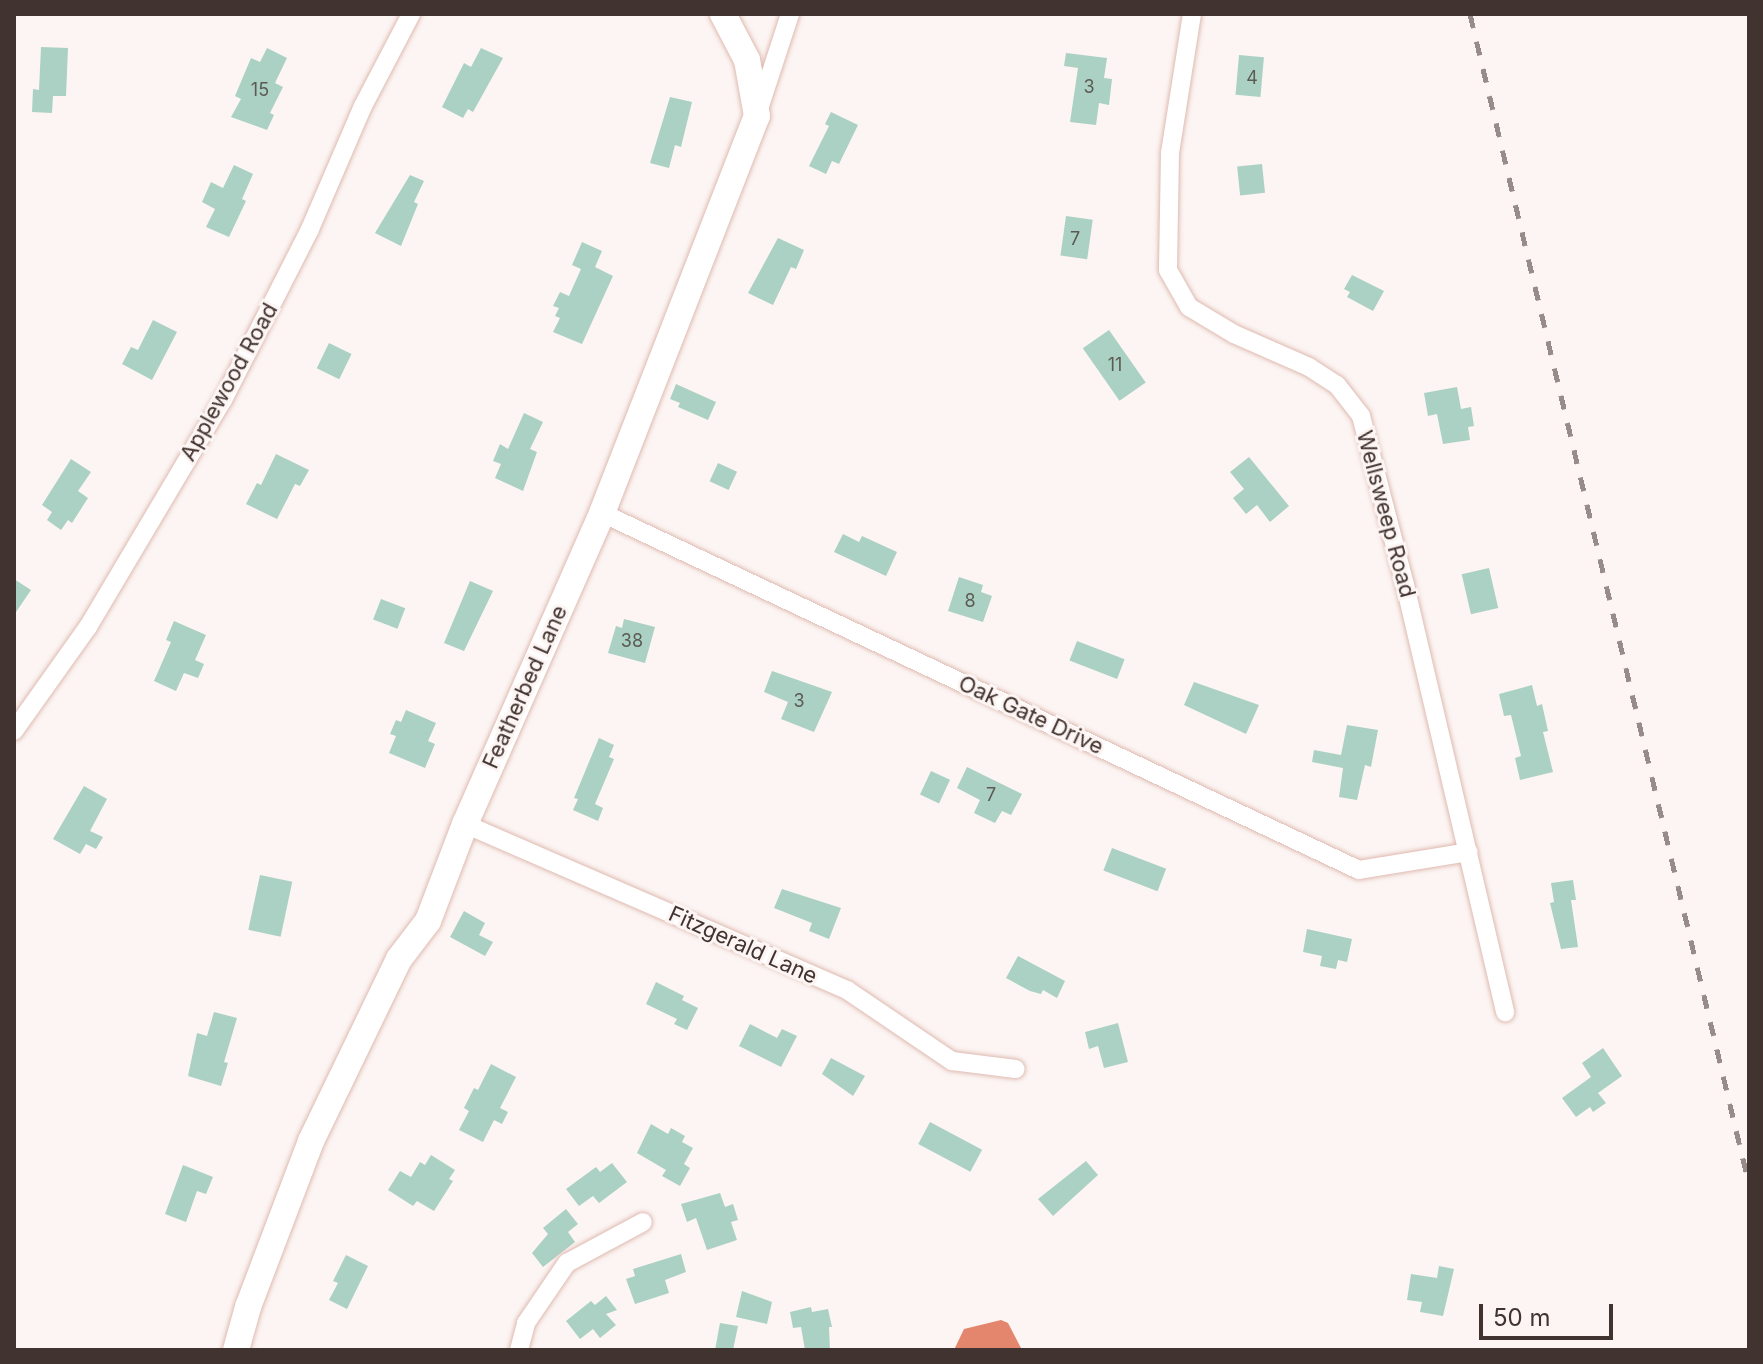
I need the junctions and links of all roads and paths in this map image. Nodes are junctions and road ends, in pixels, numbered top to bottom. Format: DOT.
graph roads {
  1 [pos="411,14"];
  2 [pos="724,14"];
  3 [pos="790,14"];
  4 [pos="1192,14"];
  5 [pos="757,116"];
  6 [pos="602,513"];
  7 [pos="14,731"];
  8 [pos="465,824"];
  9 [pos="1469,852"];
  10 [pos="1505,1012"];
  11 [pos="1015,1069"];
  12 [pos="643,1222"];
  13 [pos="236,1350"];
  14 [pos="519,1350"];
  1 -- 7 [label="street, Applewood Road"];
  2 -- 5 [label="street"];
  3 -- 5 [label="street"];
  4 -- 9 [label="street, Wellsweep Road"];
  5 -- 6 [label="street, Featherbed Lane"];
  6 -- 8 [label="street, Featherbed Lane"];
  6 -- 9 [label="street, Oak Gate Drive"];
  8 -- 11 [label="street, Fitzgerald Lane"];
  8 -- 13 [label="street, Featherbed Lane"];
  9 -- 10 [label="street, Wellsweep Road"];
  12 -- 14 [label="street"];
}
